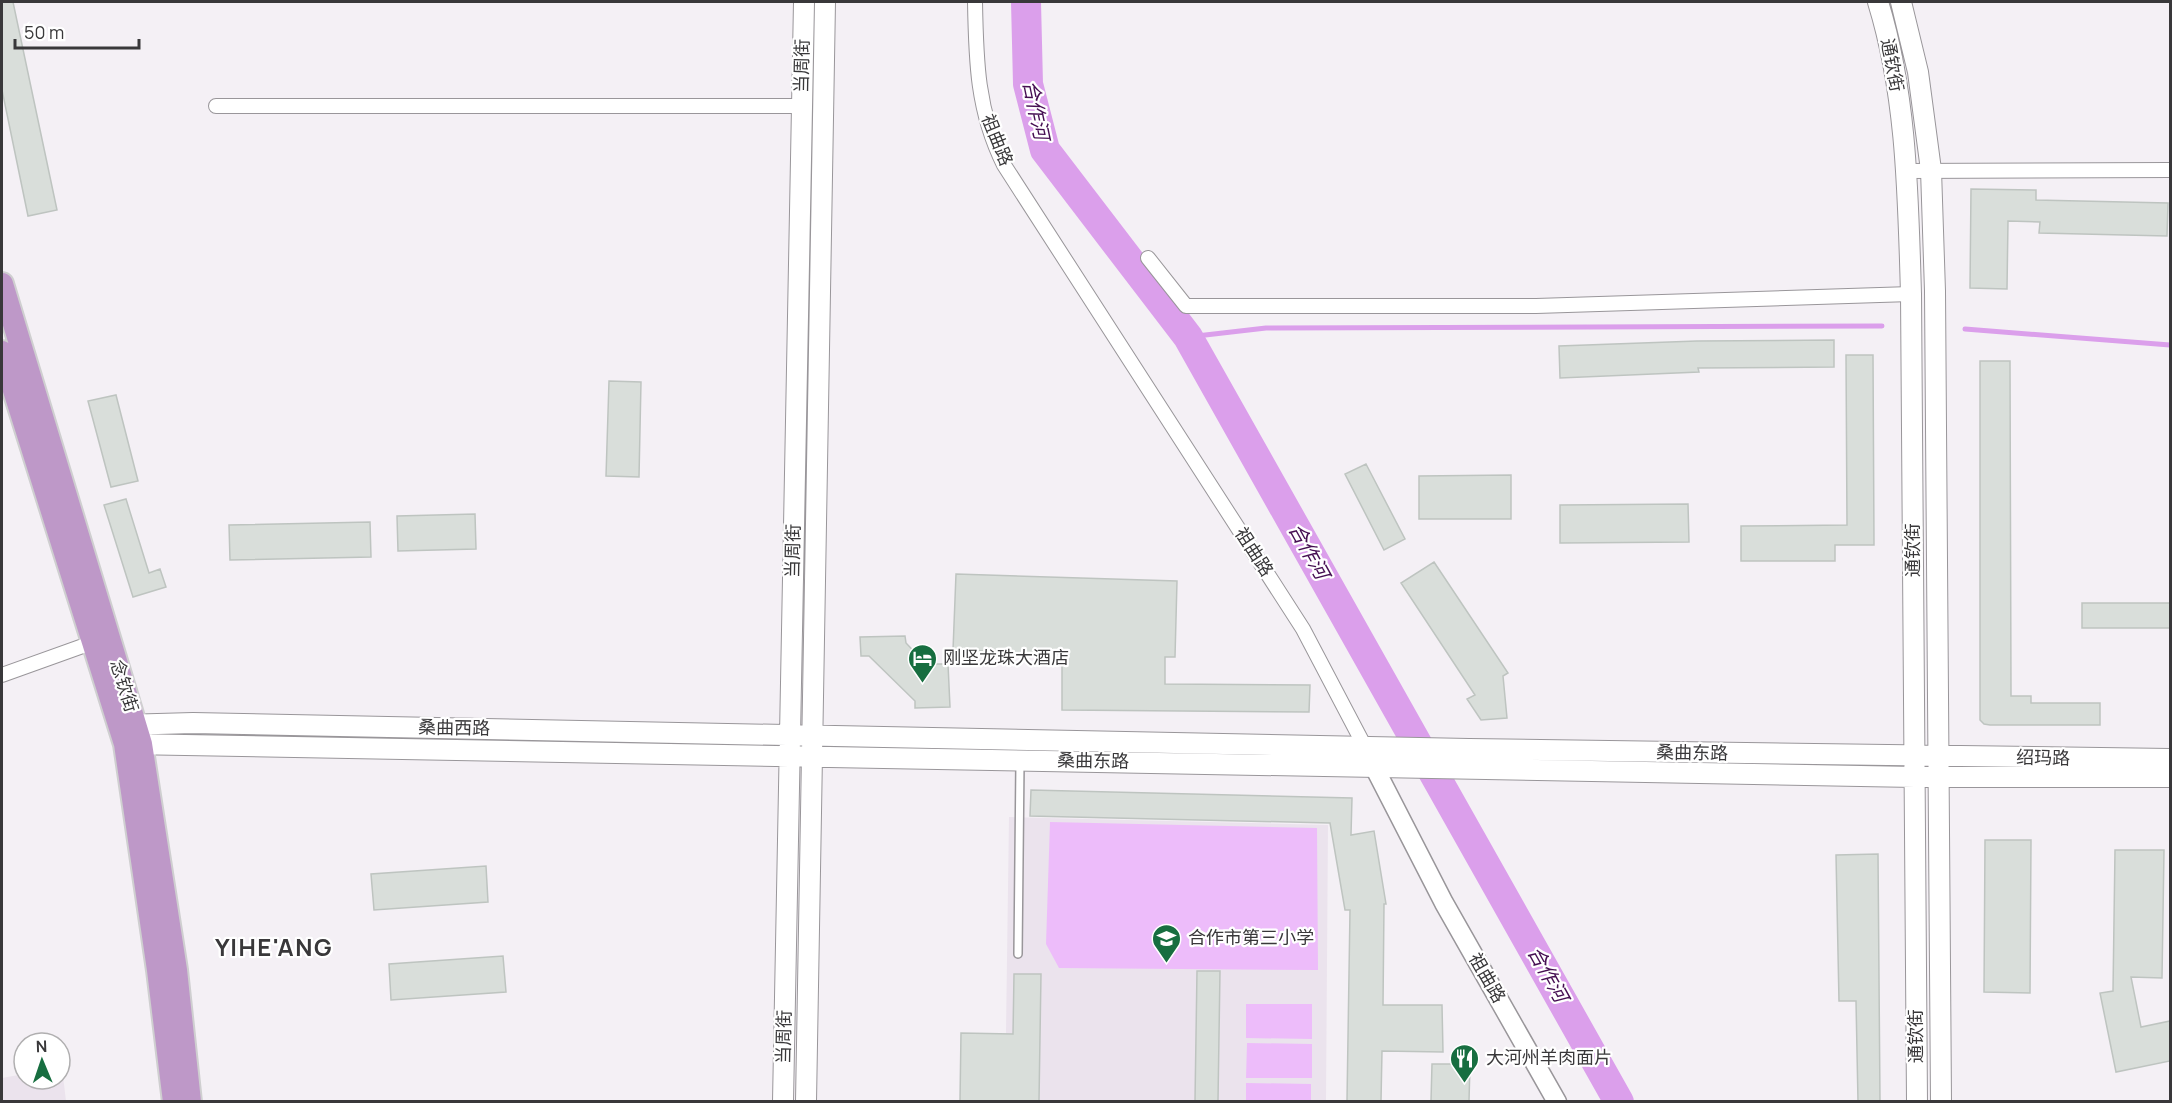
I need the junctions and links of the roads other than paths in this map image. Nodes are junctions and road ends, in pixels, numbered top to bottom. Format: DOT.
graph roads {
  1 [pos="804,2"];
  2 [pos="825,2"];
  3 [pos="975,2"];
  4 [pos="1878,2"];
  5 [pos="1901,2"];
  6 [pos="216,106"];
  7 [pos="801,106"];
  8 [pos="1931,170"];
  9 [pos="2170,170"];
  10 [pos="1907,171"];
  11 [pos="1148,258"];
  12 [pos="2,284"];
  13 [pos="1911,294"];
  14 [pos="2,352"];
  15 [pos="94,642"];
  16 [pos="2,675"];
  17 [pos="789,734"];
  18 [pos="130,735"];
  19 [pos="813,736"];
  20 [pos="1365,747"];
  21 [pos="788,756"];
  22 [pos="1915,756"];
  23 [pos="1939,756"];
  24 [pos="812,757"];
  25 [pos="2170,759"];
  26 [pos="1020,760"];
  27 [pos="1373,766"];
  28 [pos="1915,777"];
  29 [pos="1939,777"];
  30 [pos="2170,777"];
  31 [pos="1018,954"];
  32 [pos="174,1101"];
  33 [pos="190,1101"];
  34 [pos="783,1101"];
  35 [pos="806,1101"];
  36 [pos="1557,1101"];
  37 [pos="1917,1101"];
  38 [pos="1941,1101"];
  1 -- 7 [label="main road, 当周街"];
  2 -- 19 [label="main road, 当周街"];
  3 -- 20 [label="street, 祖曲路"];
  4 -- 10 [label="main road, 通钦街"];
  5 -- 8 [label="main road"];
  6 -- 7 [label="street"];
  7 -- 17 [label="main road, 当周街"];
  8 -- 9 [label="street"];
  8 -- 10 [label="street"];
  8 -- 23 [label="main road"];
  10 -- 13 [label="main road, 通钦街"];
  11 -- 13 [label="street"];
  12 -- 18 [label="highway, 念钦街"];
  13 -- 22 [label="main road, 通钦街"];
  14 -- 15 [label="highway, 念钦街"];
  15 -- 16 [label="street"];
  15 -- 18 [label="highway, 念钦街"];
  17 -- 18 [label="main road, 桑曲西路"];
  17 -- 19 [label="main road, 桑曲东路"];
  17 -- 21 [label="main road, 当周街"];
  18 -- 21 [label="main road, 桑曲西路"];
  18 -- 32 [label="highway, 念钦街"];
  18 -- 33 [label="highway, 念钦街"];
  19 -- 20 [label="main road, 桑曲东路"];
  19 -- 24 [label="main road, 当周街"];
  20 -- 22 [label="main road, 桑曲东路"];
  20 -- 27 [label="street, 祖曲路"];
  21 -- 24 [label="main road, 桑曲东路"];
  21 -- 34 [label="main road, 当周街"];
  22 -- 23 [label="main road, 绍玛路"];
  22 -- 28 [label="main road, 通钦街"];
  23 -- 25 [label="main road, 绍玛路"];
  23 -- 29 [label="main road"];
  24 -- 26 [label="main road, 桑曲东路"];
  24 -- 35 [label="main road, 当周街"];
  26 -- 27 [label="main road, 桑曲东路"];
  26 -- 31 [label="lane"];
  27 -- 28 [label="main road, 桑曲东路"];
  27 -- 36 [label="street, 祖曲路"];
  28 -- 29 [label="main road, 绍玛路"];
  28 -- 37 [label="main road, 通钦街"];
  29 -- 30 [label="main road, 绍玛路"];
  29 -- 38 [label="main road"];
}
